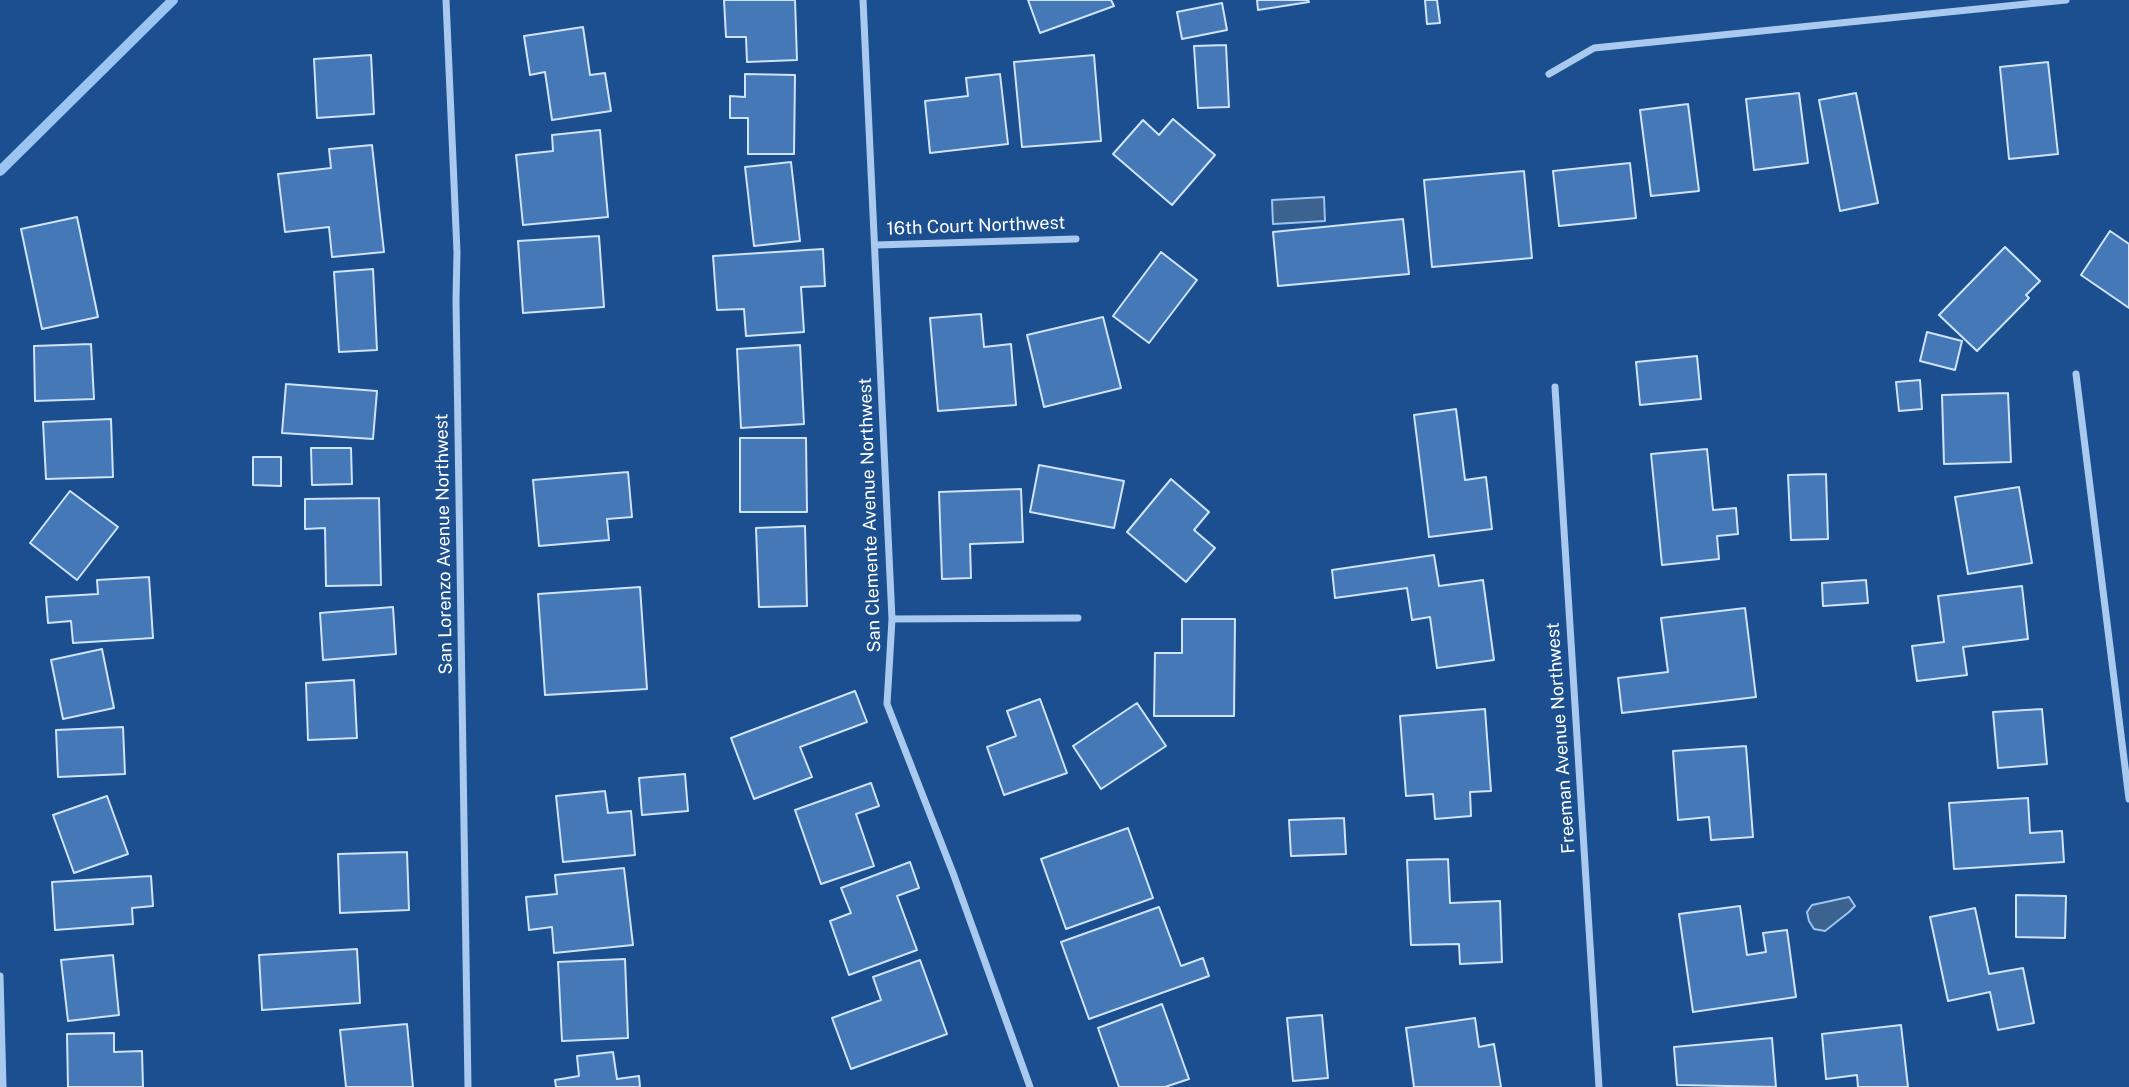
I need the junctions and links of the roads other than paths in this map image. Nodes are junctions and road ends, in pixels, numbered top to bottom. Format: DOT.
graph roads {
  1 [pos="446,0"];
  2 [pos="863,0"];
  3 [pos="2066,0"];
  4 [pos="1549,74"];
  5 [pos="1076,239"];
  6 [pos="876,245"];
  7 [pos="2076,374"];
  8 [pos="1555,387"];
  9 [pos="1078,618"];
  10 [pos="892,619"];
  11 [pos="2129,799"];
  12 [pos="0,976"];
  13 [pos="3,1087"];
  14 [pos="468,1087"];
  15 [pos="1030,1087"];
  16 [pos="1599,1087"];
  1 -- 14 [label="street, San Lorenzo Avenue Northwest"];
  2 -- 6 [label="street, San Clemente Avenue Northwest"];
  3 -- 4 [label="street"];
  5 -- 6 [label="street, 16th Court Northwest"];
  6 -- 10 [label="street, San Clemente Avenue Northwest"];
  7 -- 11 [label="street"];
  8 -- 16 [label="street, Freeman Avenue Northwest"];
  9 -- 10 [label="street"];
  10 -- 15 [label="street, San Clemente Avenue Northwest"];
  12 -- 13 [label="street"];
}
